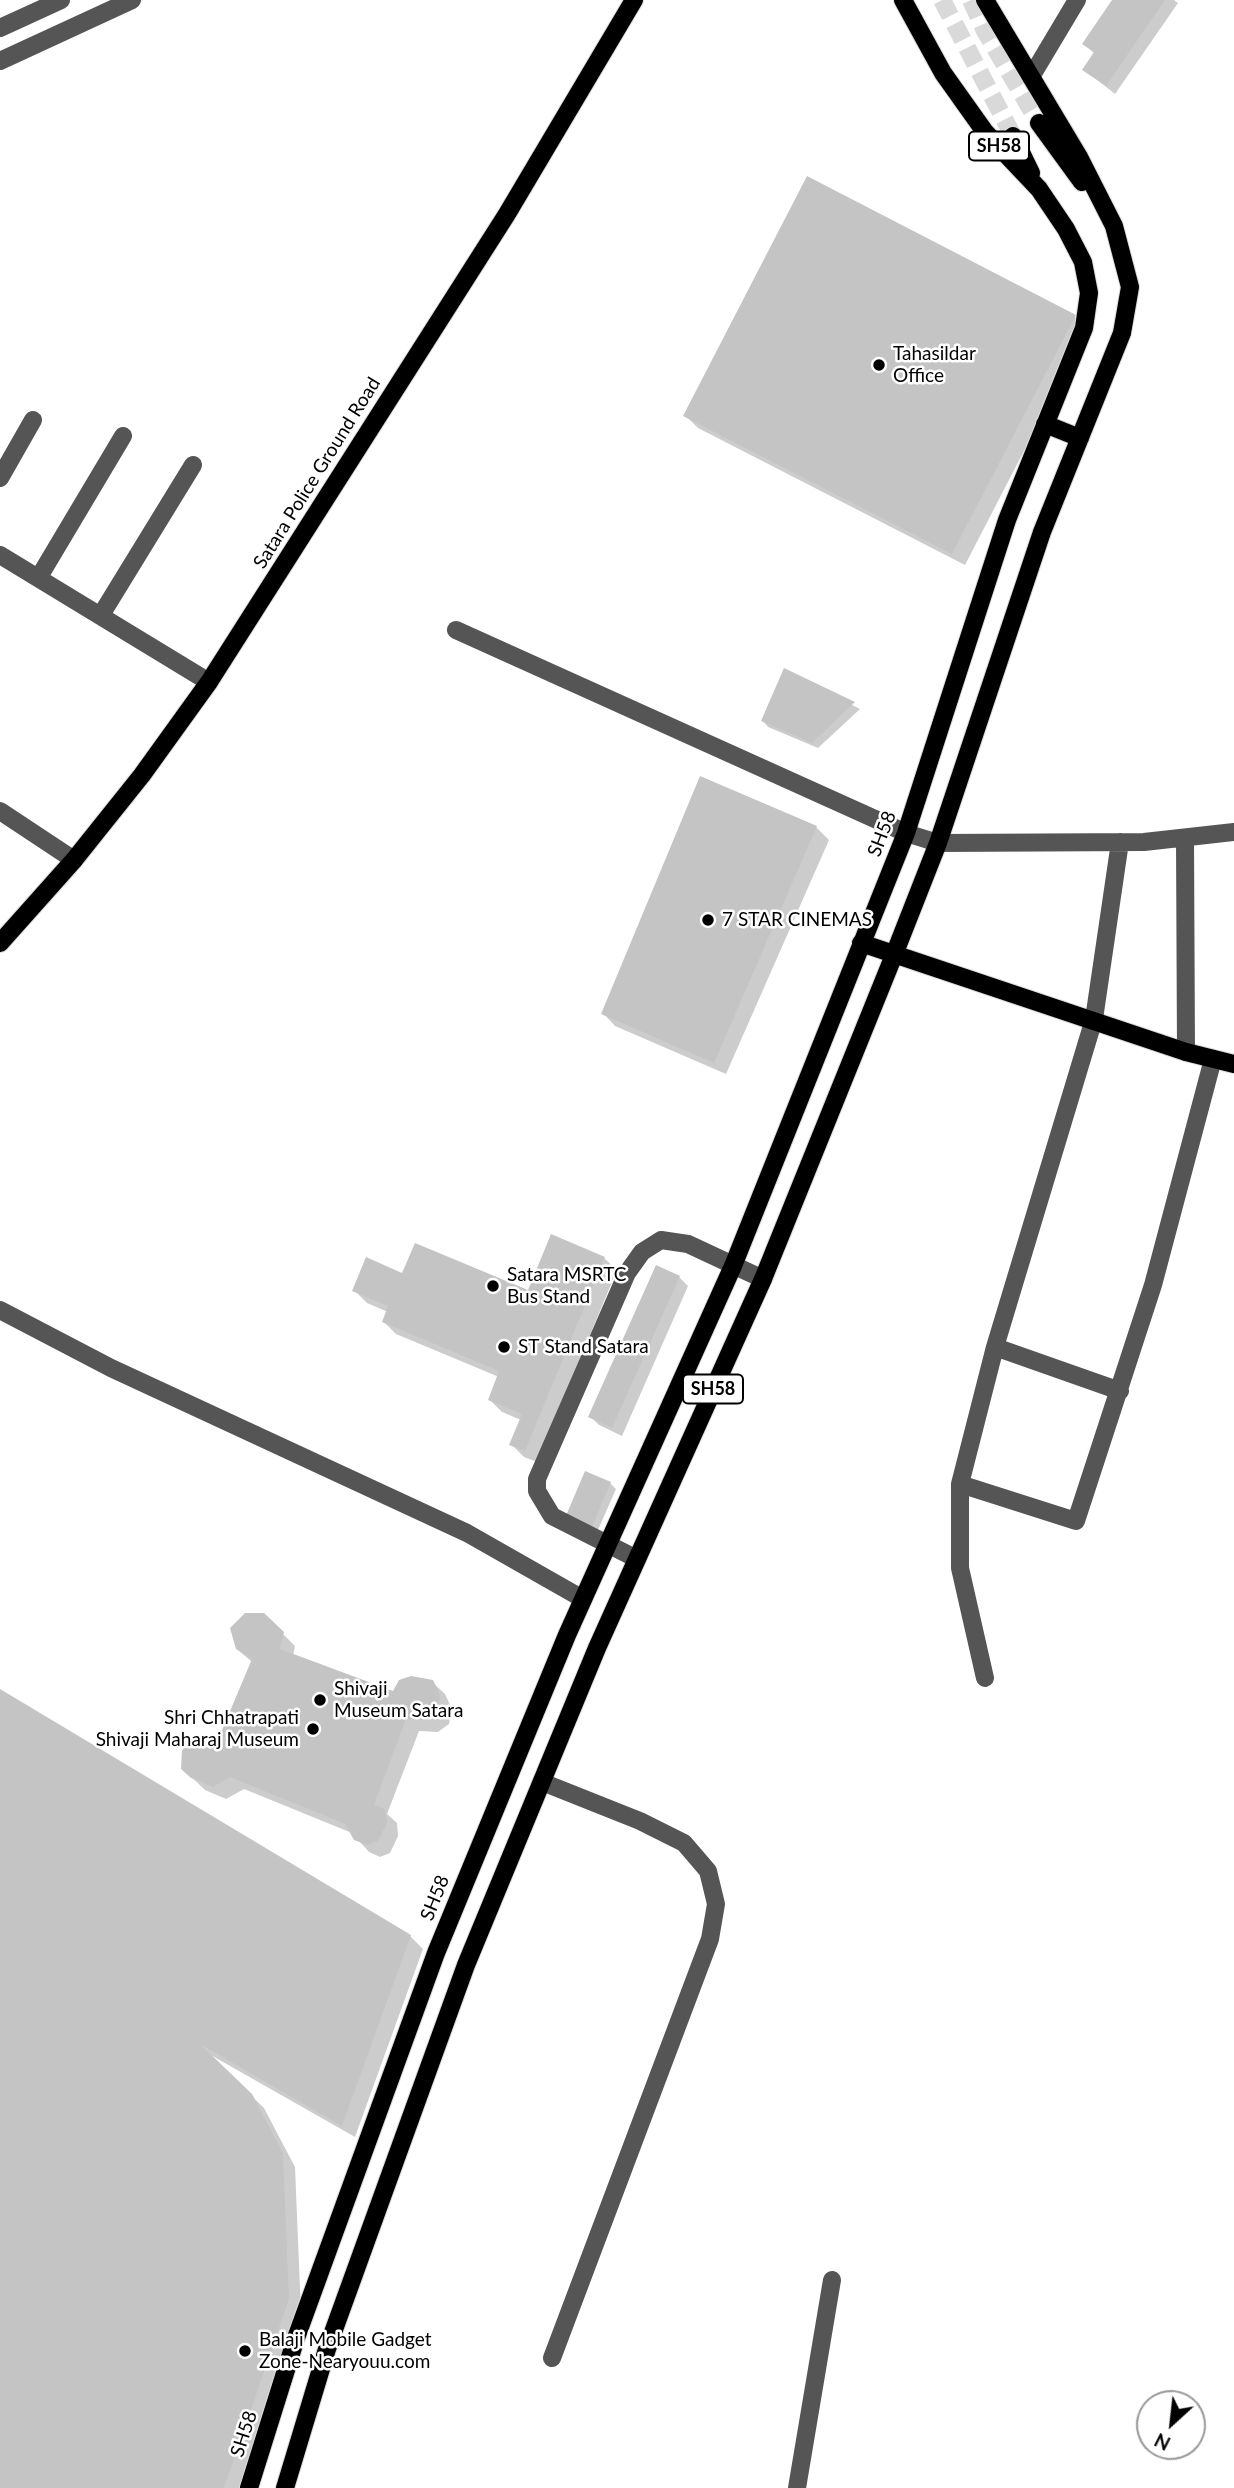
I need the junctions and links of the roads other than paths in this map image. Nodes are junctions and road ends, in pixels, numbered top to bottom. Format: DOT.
graph roads {
  1 [pos="61,0"];
  2 [pos="132,0"];
  3 [pos="634,0"];
  4 [pos="903,0"];
  5 [pos="985,0"];
  6 [pos="1077,0"];
  7 [pos="0,28"];
  8 [pos="0,61"];
  9 [pos="1031,77"];
  10 [pos="1039,123"];
  11 [pos="1013,136"];
  12 [pos="1039,189"];
  13 [pos="1114,226"];
  14 [pos="33,420"];
  15 [pos="1045,424"];
  16 [pos="123,436"];
  17 [pos="1080,438"];
  18 [pos="193,465"];
  19 [pos="0,478"];
  20 [pos="0,555"];
  21 [pos="39,577"];
  22 [pos="101,615"];
  23 [pos="456,630"];
  24 [pos="209,682"];
  25 [pos="0,811"];
  26 [pos="1234,832"];
  27 [pos="906,833"];
  28 [pos="1185,839"];
  29 [pos="1120,842"];
  30 [pos="938,843"];
  31 [pos="74,860"];
  32 [pos="0,943"];
  33 [pos="861,943"];
  34 [pos="894,955"];
  35 [pos="1094,1019"];
  36 [pos="1186,1052"];
  37 [pos="1213,1059"];
  38 [pos="1234,1064"];
  39 [pos="733,1266"];
  40 [pos="764,1279"];
  41 [pos="0,1311"];
  42 [pos="995,1347"];
  43 [pos="1120,1391"];
  44 [pos="960,1484"];
  45 [pos="607,1545"];
  46 [pos="637,1559"];
  47 [pos="583,1598"];
  48 [pos="985,1678"];
  49 [pos="542,1782"];
  50 [pos="384,2096"];
  51 [pos="415,2108"];
  52 [pos="832,2280"];
  53 [pos="552,2358"];
  54 [pos="249,2488"];
  55 [pos="285,2488"];
  56 [pos="797,2488"];
  1 -- 7 [label="street"];
  2 -- 8 [label="street"];
  3 -- 24 [label="main road, Satara Police Ground Road"];
  4 -- 12 [label="main road, SH58 / SH58"];
  5 -- 9 [label="main road, SH58 / SH58"];
  6 -- 9 [label="street"];
  9 -- 13 [label="main road, SH58 / SH58"];
  10 -- 13 [label="main road"];
  11 -- 12 [label="main road"];
  12 -- 15 [label="main road, SH58 / SH58"];
  13 -- 17 [label="main road, SH58 / SH58"];
  14 -- 19 [label="street"];
  15 -- 17 [label="main road"];
  15 -- 27 [label="main road, SH58 / SH58"];
  16 -- 21 [label="street"];
  17 -- 30 [label="main road, SH58 / SH58"];
  18 -- 22 [label="street"];
  20 -- 21 [label="street"];
  21 -- 22 [label="street"];
  22 -- 24 [label="street"];
  23 -- 27 [label="street"];
  24 -- 31 [label="main road, Satara Police Ground Road"];
  25 -- 31 [label="street"];
  26 -- 28 [label="street"];
  27 -- 30 [label="street"];
  27 -- 33 [label="main road, SH58 / SH58"];
  28 -- 29 [label="street"];
  28 -- 36 [label="street"];
  29 -- 30 [label="street"];
  29 -- 35 [label="street"];
  30 -- 34 [label="main road, SH58 / SH58"];
  31 -- 32 [label="main road, Satara Police Ground Road"];
  33 -- 34 [label="main road"];
  33 -- 39 [label="main road, SH58 / SH58"];
  34 -- 35 [label="main road"];
  34 -- 40 [label="main road, SH58 / SH58"];
  35 -- 36 [label="main road"];
  35 -- 42 [label="street"];
  36 -- 37 [label="main road"];
  37 -- 38 [label="main road"];
  37 -- 43 [label="street"];
  39 -- 40 [label="street"];
  39 -- 45 [label="main road, SH58 / SH58"];
  39 -- 45 [label="street"];
  40 -- 46 [label="main road, SH58 / SH58"];
  41 -- 47 [label="street"];
  42 -- 43 [label="street"];
  42 -- 44 [label="street"];
  43 -- 44 [label="street"];
  44 -- 48 [label="street"];
  45 -- 46 [label="street"];
  45 -- 47 [label="main road, SH58 / SH58"];
  46 -- 49 [label="main road, SH58 / SH58"];
  47 -- 50 [label="main road, SH58 / SH58"];
  49 -- 51 [label="main road, SH58 / SH58"];
  49 -- 53 [label="street"];
  50 -- 51 [label="main road"];
  50 -- 54 [label="main road, SH58 / SH58"];
  51 -- 55 [label="main road, SH58 / SH58"];
  52 -- 56 [label="street"];
}
